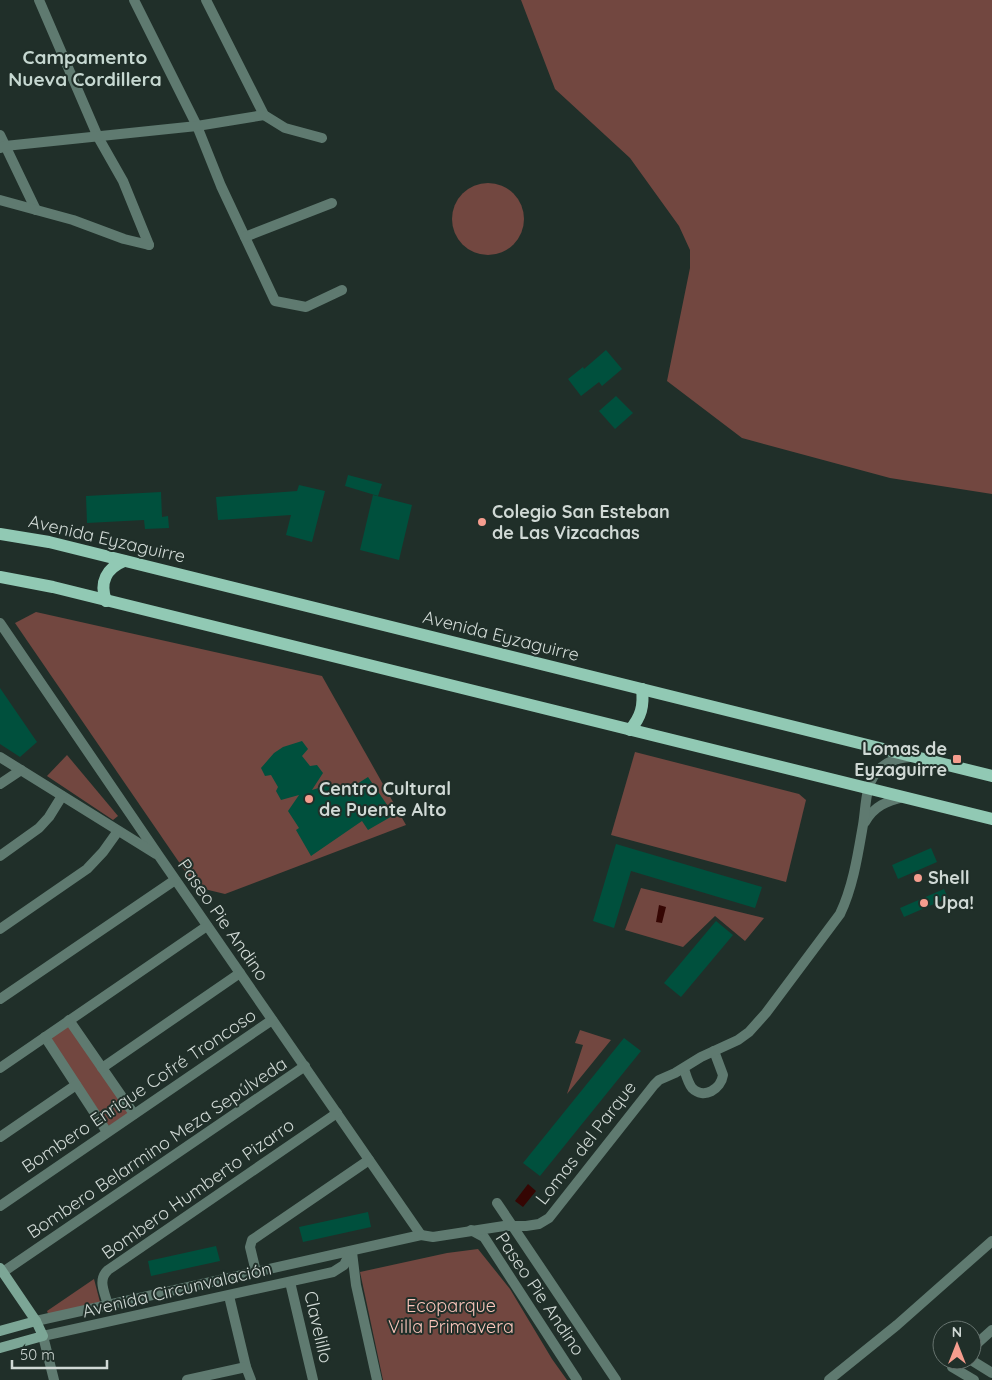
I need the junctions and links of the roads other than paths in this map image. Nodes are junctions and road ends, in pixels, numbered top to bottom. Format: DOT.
graph roads {
  1 [pos="39,0"];
  2 [pos="134,0"];
  3 [pos="206,0"];
  4 [pos="264,115"];
  5 [pos="197,126"];
  6 [pos="0,134"];
  7 [pos="98,137"];
  8 [pos="322,138"];
  9 [pos="2,147"];
  10 [pos="0,200"];
  11 [pos="332,203"];
  12 [pos="36,210"];
  13 [pos="245,237"];
  14 [pos="342,290"];
  15 [pos="0,534"];
  16 [pos="124,561"];
  17 [pos="0,577"];
  18 [pos="106,600"];
  19 [pos="0,623"];
  20 [pos="642,689"];
  21 [pos="630,730"];
  22 [pos="913,756"];
  23 [pos="0,758"];
  24 [pos="21,770"];
  25 [pos="992,776"];
  26 [pos="0,784"];
  27 [pos="869,788"];
  28 [pos="62,796"];
  29 [pos="904,797"];
  30 [pos="992,819"];
  31 [pos="863,825"];
  32 [pos="118,831"];
  33 [pos="0,856"];
  34 [pos="159,856"];
  35 [pos="175,880"];
  36 [pos="207,926"];
  37 [pos="0,929"];
  38 [pos="240,973"];
  39 [pos="0,999"];
  40 [pos="69,1020"];
  41 [pos="272,1020"];
  42 [pos="45,1037"];
  43 [pos="714,1051"];
  44 [pos="305,1066"];
  45 [pos="0,1068"];
  46 [pos="102,1068"];
  47 [pos="684,1069"];
  48 [pos="76,1085"];
  49 [pos="337,1113"];
  50 [pos="134,1114"];
  51 [pos="107,1132"];
  52 [pos="0,1137"];
  53 [pos="369,1160"];
  54 [pos="497,1204"];
  55 [pos="0,1206"];
  56 [pos="513,1227"];
  57 [pos="471,1230"];
  58 [pos="421,1235"];
  59 [pos="992,1241"];
  60 [pos="352,1251"];
  61 [pos="1,1270"];
  62 [pos="256,1272"];
  63 [pos="290,1282"];
  64 [pos="229,1296"];
  65 [pos="108,1305"];
  66 [pos="36,1321"];
  67 [pos="992,1330"];
  68 [pos="0,1331"];
  69 [pos="43,1336"];
  70 [pos="982,1339"];
  71 [pos="0,1348"];
  72 [pos="246,1367"];
  73 [pos="963,1370"];
  74 [pos="54,1380"];
  75 [pos="187,1380"];
  76 [pos="251,1380"];
  77 [pos="313,1380"];
  78 [pos="377,1380"];
  79 [pos="577,1380"];
  80 [pos="616,1380"];
  81 [pos="829,1380"];
  82 [pos="974,1380"];
  1 -- 7 [label="street"];
  2 -- 5 [label="street"];
  3 -- 4 [label="street"];
  4 -- 5 [label="street"];
  4 -- 8 [label="street"];
  5 -- 7 [label="street"];
  5 -- 13 [label="street"];
  6 -- 9 [label="street"];
  7 -- 9 [label="street"];
  7 -- 12 [label="street"];
  9 -- 12 [label="street"];
  10 -- 12 [label="street"];
  11 -- 13 [label="street"];
  13 -- 14 [label="street"];
  15 -- 16 [label="main road, Avenida Eyzaguirre"];
  16 -- 18 [label="main road"];
  16 -- 20 [label="main road, Avenida Eyzaguirre"];
  17 -- 18 [label="main road"];
  18 -- 21 [label="main road"];
  19 -- 34 [label="street, Paseo Pie Andino"];
  20 -- 21 [label="main road"];
  20 -- 22 [label="main road, Avenida Eyzaguirre"];
  21 -- 27 [label="main road"];
  22 -- 25 [label="main road, Avenida Eyzaguirre"];
  22 -- 27 [label="street, Lomas del Parque"];
  23 -- 24 [label="street"];
  24 -- 26 [label="street"];
  24 -- 28 [label="street"];
  27 -- 29 [label="main road"];
  27 -- 31 [label="street, Lomas del Parque"];
  28 -- 32 [label="street"];
  28 -- 33 [label="street"];
  29 -- 30 [label="main road"];
  29 -- 31 [label="street, Lomas del Parque"];
  31 -- 43 [label="street, Lomas del Parque"];
  32 -- 34 [label="street"];
  32 -- 37 [label="street"];
  34 -- 35 [label="street, Paseo Pie Andino"];
  35 -- 36 [label="street, Paseo Pie Andino"];
  35 -- 39 [label="street"];
  36 -- 38 [label="street, Paseo Pie Andino"];
  36 -- 40 [label="street"];
  38 -- 41 [label="street, Paseo Pie Andino"];
  38 -- 46 [label="street"];
  40 -- 42 [label="street"];
  40 -- 46 [label="street"];
  41 -- 44 [label="street, Paseo Pie Andino"];
  41 -- 50 [label="street, Bombero Enrique Cofré Troncoso"];
  42 -- 45 [label="street"];
  42 -- 48 [label="street"];
  43 -- 47 [label="street, Lomas del Parque"];
  43 -- 47 [label="street"];
  44 -- 49 [label="street, Paseo Pie Andino"];
  44 -- 61 [label="street, Bombero Belarmino Meza Sepúlveda"];
  46 -- 50 [label="street"];
  47 -- 56 [label="street, Lomas del Parque"];
  48 -- 51 [label="street"];
  48 -- 52 [label="street"];
  49 -- 53 [label="street, Paseo Pie Andino"];
  49 -- 65 [label="street, Bombero Humberto Pizarro"];
  50 -- 51 [label="street, Bombero Enrique Cofré Troncoso"];
  51 -- 55 [label="street, Bombero Enrique Cofré Troncoso"];
  53 -- 58 [label="street, Paseo Pie Andino"];
  53 -- 62 [label="street"];
  54 -- 56 [label="street"];
  56 -- 57 [label="street, Lomas del Parque"];
  56 -- 80 [label="street"];
  57 -- 58 [label="street, Lomas del Parque"];
  57 -- 79 [label="street, Paseo Pie Andino"];
  58 -- 60 [label="street, Avenida Circunvalación"];
  59 -- 81 [label="street"];
  60 -- 62 [label="street, Avenida Circunvalación"];
  60 -- 63 [label="street, Avenida Circunvalación"];
  60 -- 78 [label="street"];
  61 -- 66 [label="street"];
  62 -- 65 [label="street, Avenida Circunvalación"];
  63 -- 64 [label="street, Avenida Circunvalación"];
  63 -- 77 [label="street, Clavelillo"];
  64 -- 69 [label="street, Avenida Circunvalación"];
  64 -- 72 [label="street"];
  65 -- 66 [label="street, Avenida Circunvalación"];
  66 -- 68 [label="street, Avenida Circunvalación"];
  66 -- 69 [label="street"];
  67 -- 70 [label="street"];
  69 -- 71 [label="street, Avenida Circunvalación"];
  69 -- 74 [label="street"];
  72 -- 75 [label="street"];
  72 -- 76 [label="street"];
  73 -- 82 [label="street"];
}
